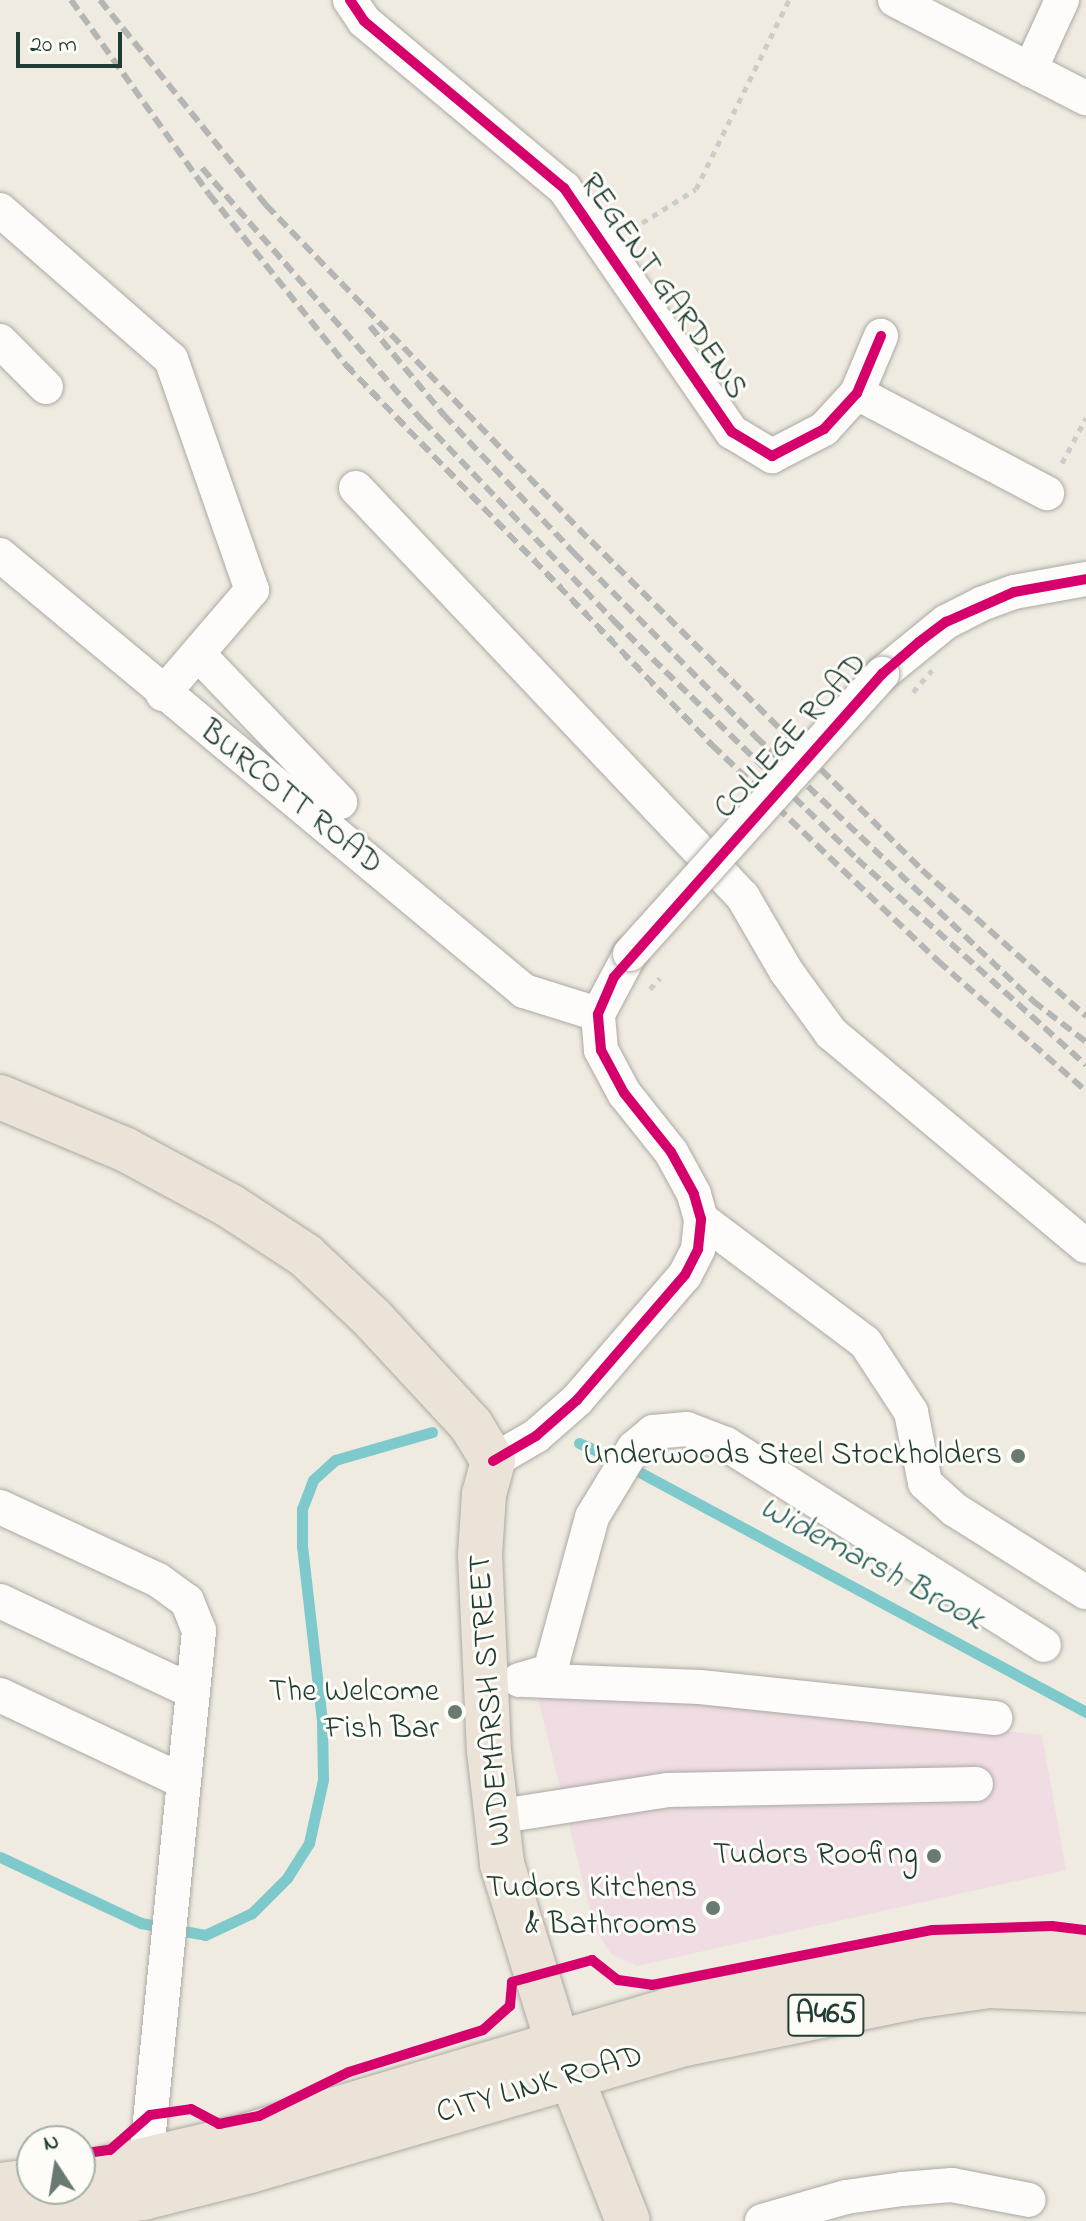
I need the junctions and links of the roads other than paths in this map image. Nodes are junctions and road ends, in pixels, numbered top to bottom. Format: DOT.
graph roads {
  1 [pos="350,0"];
  2 [pos="895,0"];
  3 [pos="1062,0"];
  4 [pos="1030,70"];
  5 [pos="1086,98"];
  6 [pos="0,210"];
  7 [pos="881,336"];
  8 [pos="5,355"];
  9 [pos="46,387"];
  10 [pos="857,393"];
  11 [pos="356,488"];
  12 [pos="1047,493"];
  13 [pos="0,555"];
  14 [pos="1086,579"];
  15 [pos="199,655"];
  16 [pos="163,694"];
  17 [pos="340,802"];
  18 [pos="598,1014"];
  19 [pos="0,1097"];
  20 [pos="701,1219"];
  21 [pos="1086,1246"];
  22 [pos="493,1461"];
  23 [pos="0,1507"];
  24 [pos="1085,1592"];
  25 [pos="0,1601"];
  26 [pos="1044,1645"];
  27 [pos="502,1679"];
  28 [pos="193,1692"];
  29 [pos="0,1695"];
  30 [pos="995,1718"];
  31 [pos="183,1781"];
  32 [pos="976,1784"];
  33 [pos="495,1817"];
  34 [pos="1086,1952"];
  35 [pos="1086,1990"];
  36 [pos="565,2059"];
  37 [pos="96,2180"];
  38 [pos="143,2193"];
  39 [pos="1029,2200"];
  40 [pos="0,2219"];
  41 [pos="628,2221"];
  42 [pos="762,2221"];
  1 -- 10 [label="street, REGENT GARDENS"];
  2 -- 4 [label="street"];
  3 -- 4 [label="street"];
  4 -- 5 [label="street"];
  6 -- 15 [label="street"];
  7 -- 10 [label="street, REGENT GARDENS"];
  8 -- 9 [label="street"];
  10 -- 12 [label="street"];
  11 -- 21 [label="street"];
  13 -- 16 [label="street, BURCOTT ROAD"];
  14 -- 18 [label="street, COLLEGE ROAD, bridge"];
  15 -- 16 [label="street"];
  15 -- 17 [label="street"];
  16 -- 18 [label="street, BURCOTT ROAD"];
  18 -- 20 [label="street"];
  19 -- 22 [label="main road"];
  20 -- 22 [label="street"];
  20 -- 24 [label="street"];
  22 -- 27 [label="main road, WIDEMARSH STREET"];
  23 -- 28 [label="street"];
  25 -- 28 [label="street"];
  26 -- 27 [label="street"];
  27 -- 30 [label="street"];
  27 -- 33 [label="main road, WIDEMARSH STREET"];
  28 -- 31 [label="street"];
  29 -- 31 [label="street"];
  31 -- 38 [label="street"];
  32 -- 33 [label="street"];
  33 -- 36 [label="main road, WIDEMARSH STREET"];
  34 -- 36 [label="main road, CITY LINK ROAD / A465"];
  35 -- 36 [label="main road, CITY LINK ROAD / A465"];
  36 -- 38 [label="main road, CITY LINK ROAD / A465"];
  36 -- 41 [label="main road, WIDEMARSH STREET"];
  37 -- 38 [label="main road, CITY LINK ROAD / A465"];
  38 -- 40 [label="main road, CITY LINK ROAD / A465"];
  39 -- 42 [label="street"];
}
